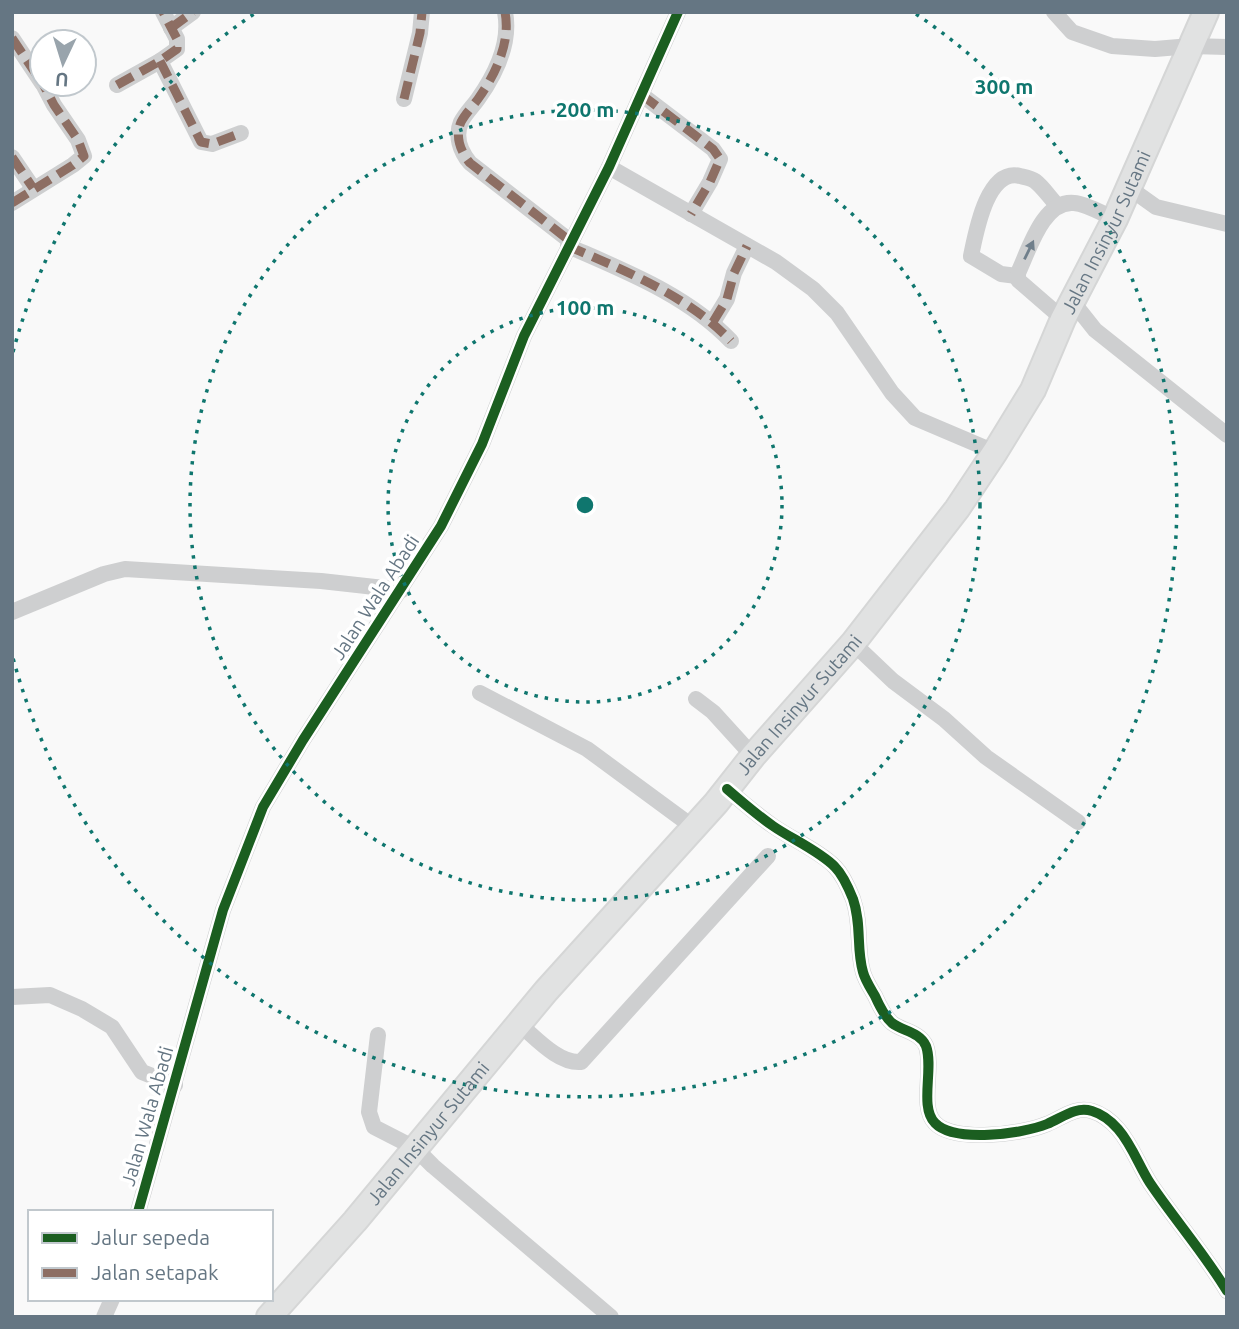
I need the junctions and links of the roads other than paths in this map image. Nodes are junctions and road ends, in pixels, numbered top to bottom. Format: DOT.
graph roads {
  1 [pos="163,12"];
  2 [pos="193,12"];
  3 [pos="422,12"];
  4 [pos="505,12"];
  5 [pos="1054,12"];
  6 [pos="1206,12"];
  7 [pos="674,14"];
  8 [pos="171,28"];
  9 [pos="12,38"];
  10 [pos="1191,46"];
  11 [pos="1227,47"];
  12 [pos="28,61"];
  13 [pos="160,61"];
  14 [pos="117,85"];
  15 [pos="642,95"];
  16 [pos="52,98"];
  17 [pos="404,99"];
  18 [pos="241,132"];
  19 [pos="12,157"];
  20 [pos="609,167"];
  21 [pos="1128,187"];
  22 [pos="33,188"];
  23 [pos="12,203"];
  24 [pos="1057,205"];
  25 [pos="691,214"];
  26 [pos="1115,219"];
  27 [pos="1227,224"];
  28 [pos="569,244"];
  29 [pos="747,246"];
  30 [pos="1017,276"];
  31 [pos="1068,310"];
  32 [pos="713,321"];
  33 [pos="731,341"];
  34 [pos="1227,435"];
  35 [pos="995,452"];
  36 [pos="402,590"];
  37 [pos="12,612"];
  38 [pos="853,643"];
  39 [pos="480,693"];
  40 [pos="696,698"];
  41 [pos="753,756"];
  42 [pos="727,789"];
  43 [pos="1078,822"];
  44 [pos="693,827"];
  45 [pos="768,856"];
  46 [pos="12,997"];
  47 [pos="518,1023"];
  48 [pos="378,1035"];
  49 [pos="175,1085"];
  50 [pos="415,1148"];
  51 [pos="139,1210"];
  52 [pos="1227,1291"];
  53 [pos="269,1317"];
  54 [pos="611,1317"];
  1 -- 8 [label="street"];
  2 -- 8 [label="street"];
  3 -- 17 [label="street"];
  4 -- 28 [label="street"];
  5 -- 10 [label="street"];
  6 -- 10 [label="highway, Jalan Insinyur Sutami"];
  7 -- 15 [label="street, Jalan Wala Abadi"];
  8 -- 13 [label="street"];
  9 -- 12 [label="street"];
  10 -- 11 [label="street"];
  10 -- 21 [label="highway, Jalan Insinyur Sutami"];
  13 -- 14 [label="street"];
  13 -- 18 [label="street"];
  15 -- 20 [label="street, Jalan Wala Abadi"];
  15 -- 25 [label="street"];
  16 -- 22 [label="street"];
  19 -- 22 [label="street"];
  20 -- 25 [label="street"];
  20 -- 28 [label="street, Jalan Wala Abadi"];
  21 -- 26 [label="highway, Jalan Insinyur Sutami"];
  21 -- 27 [label="street"];
  22 -- 23 [label="street"];
  24 -- 26 [label="street"];
  30 -- 24 [label="street, one-way"];
  24 -- 30 [label="street"];
  25 -- 29 [label="street"];
  26 -- 31 [label="highway, Jalan Insinyur Sutami"];
  28 -- 32 [label="street"];
  28 -- 36 [label="street, Jalan Wala Abadi"];
  29 -- 32 [label="street"];
  29 -- 35 [label="street"];
  30 -- 31 [label="street"];
  31 -- 34 [label="street"];
  31 -- 35 [label="highway, Jalan Insinyur Sutami"];
  32 -- 33 [label="street"];
  35 -- 38 [label="highway, Jalan Insinyur Sutami"];
  36 -- 37 [label="street"];
  36 -- 49 [label="street, Jalan Wala Abadi"];
  38 -- 41 [label="highway, Jalan Insinyur Sutami"];
  38 -- 43 [label="street"];
  39 -- 44 [label="street"];
  40 -- 41 [label="street"];
  41 -- 42 [label="highway, Jalan Insinyur Sutami"];
  42 -- 44 [label="highway, Jalan Insinyur Sutami"];
  42 -- 52 [label="street"];
  44 -- 47 [label="highway, Jalan Insinyur Sutami"];
  45 -- 47 [label="street"];
  46 -- 49 [label="street"];
  47 -- 50 [label="highway, Jalan Insinyur Sutami"];
  48 -- 50 [label="street"];
  49 -- 51 [label="street, Jalan Wala Abadi"];
  50 -- 53 [label="highway, Jalan Insinyur Sutami"];
  50 -- 54 [label="street"];
}
